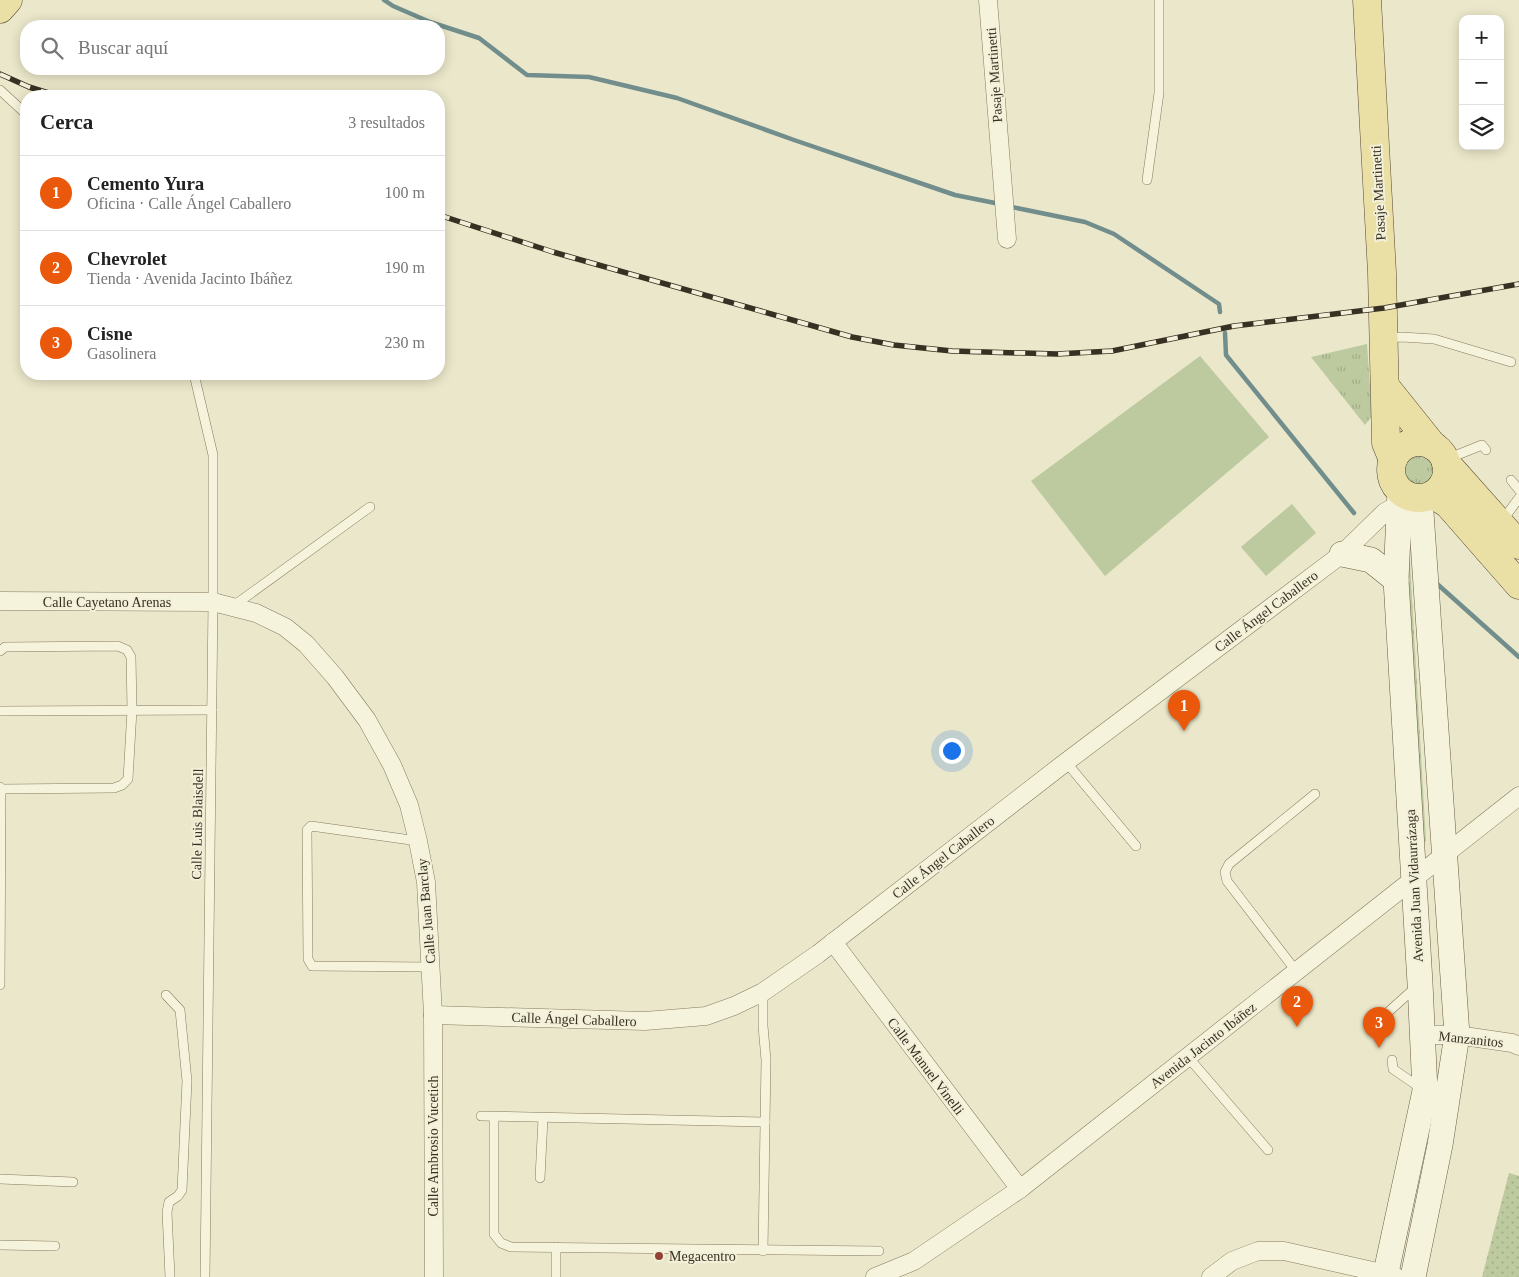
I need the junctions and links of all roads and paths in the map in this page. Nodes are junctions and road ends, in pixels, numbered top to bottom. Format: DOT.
graph roads {
  1 [pos="8,0"];
  2 [pos="988,0"];
  3 [pos="1159,0"];
  4 [pos="1367,0"];
  5 [pos="0,9"];
  6 [pos="0,90"];
  7 [pos="20,108"];
  8 [pos="1146,180"];
  9 [pos="1007,239"];
  10 [pos="1384,339"];
  11 [pos="1511,362"];
  12 [pos="195,380"];
  13 [pos="1384,386"];
  14 [pos="1486,450"];
  15 [pos="1441,456"];
  16 [pos="1511,480"];
  17 [pos="1519,490"];
  18 [pos="1405,492"];
  19 [pos="1519,498"];
  20 [pos="370,507"];
  21 [pos="1510,531"];
  22 [pos="1342,554"];
  23 [pos="1396,580"];
  24 [pos="1519,585"];
  25 [pos="0,601"];
  26 [pos="214,602"];
  27 [pos="232,607"];
  28 [pos="0,651"];
  29 [pos="0,710"];
  30 [pos="132,710"];
  31 [pos="212,710"];
  32 [pos="1066,762"];
  33 [pos="1439,780"];
  34 [pos="1408,782"];
  35 [pos="1,788"];
  36 [pos="1315,794"];
  37 [pos="1519,796"];
  38 [pos="418,841"];
  39 [pos="1136,846"];
  40 [pos="1444,855"];
  41 [pos="1414,880"];
  42 [pos="833,942"];
  43 [pos="431,967"];
  44 [pos="1296,971"];
  45 [pos="1420,983"];
  46 [pos="0,985"];
  47 [pos="763,992"];
  48 [pos="166,995"];
  49 [pos="433,1015"];
  50 [pos="1388,1017"];
  51 [pos="1422,1035"];
  52 [pos="1457,1035"];
  53 [pos="1519,1046"];
  54 [pos="1188,1057"];
  55 [pos="1392,1060"];
  56 [pos="1425,1091"];
  57 [pos="481,1116"];
  58 [pos="494,1116"];
  59 [pos="543,1118"];
  60 [pos="765,1122"];
  61 [pos="1268,1150"];
  62 [pos="540,1178"];
  63 [pos="0,1179"];
  64 [pos="73,1182"];
  65 [pos="1020,1189"];
  66 [pos="0,1245"];
  67 [pos="55,1246"];
  68 [pos="556,1247"];
  69 [pos="763,1251"];
  70 [pos="879,1252"];
  71 [pos="1390,1276"];
  72 [pos="170,1277"];
  73 [pos="205,1277"];
  74 [pos="434,1277"];
  75 [pos="556,1277"];
  76 [pos="875,1277"];
  77 [pos="1211,1277"];
  78 [pos="1414,1277"];
  1 -- 5 [label="main road"];
  2 -- 9 [label="street, Pasaje Martinetti"];
  3 -- 8 [label="lane"];
  4 -- 10 [label="main road, Pasaje Martinetti"];
  6 -- 7 [label="lane"];
  10 -- 11 [label="lane"];
  10 -- 13 [label="main road, Pasaje Martinetti"];
  12 -- 26 [label="lane, Calle Luis Blaisdell"];
  13 -- 15 [label="main road"];
  13 -- 18 [label="main road, Pasaje Martinetti"];
  14 -- 15 [label="lane"];
  15 -- 18 [label="main road"];
  15 -- 18 [label="main road"];
  15 -- 21 [label="main road"];
  16 -- 17 [label="lane"];
  18 -- 22 [label="street, Calle Ángel Caballero"];
  18 -- 23 [label="main road, Avenida Juan Vidaurrázaga"];
  18 -- 24 [label="main road"];
  18 -- 33 [label="main road"];
  19 -- 21 [label="lane"];
  20 -- 27 [label="lane"];
  22 -- 23 [label="main road"];
  22 -- 32 [label="street, Calle Ángel Caballero"];
  23 -- 34 [label="main road, Avenida Juan Vidaurrázaga"];
  25 -- 26 [label="street, Calle Cayetano Arenas"];
  26 -- 27 [label="street, Calle Juan Barclay"];
  26 -- 31 [label="lane, Calle Luis Blaisdell"];
  27 -- 38 [label="street, Calle Juan Barclay"];
  28 -- 30 [label="lane"];
  29 -- 30 [label="lane"];
  30 -- 31 [label="lane"];
  30 -- 35 [label="lane"];
  31 -- 73 [label="lane, Calle Luis Blaisdell"];
  32 -- 39 [label="lane"];
  32 -- 42 [label="street, Calle Ángel Caballero"];
  33 -- 34 [label="main road"];
  33 -- 40 [label="main road"];
  34 -- 41 [label="main road, Avenida Juan Vidaurrázaga"];
  35 -- 46 [label="lane"];
  36 -- 44 [label="lane"];
  37 -- 40 [label="street, Avenida Jacinto Ibáñez"];
  38 -- 43 [label="street, Calle Juan Barclay"];
  38 -- 43 [label="lane"];
  40 -- 41 [label="street, Avenida Jacinto Ibáñez"];
  40 -- 52 [label="main road"];
  41 -- 44 [label="street, Avenida Jacinto Ibáñez"];
  41 -- 45 [label="main road, Avenida Juan Vidaurrázaga"];
  42 -- 47 [label="street, Calle Ángel Caballero"];
  42 -- 65 [label="street, Calle Manuel Vinelli"];
  43 -- 49 [label="street, Calle Juan Barclay"];
  44 -- 54 [label="street, Avenida Jacinto Ibáñez"];
  45 -- 50 [label="lane"];
  45 -- 51 [label="main road, Avenida Juan Vidaurrázaga"];
  47 -- 49 [label="street, Calle Ángel Caballero"];
  47 -- 60 [label="lane"];
  48 -- 72 [label="lane"];
  49 -- 74 [label="street, Calle Ambrosio Vucetich"];
  51 -- 52 [label="street, Manzanitos"];
  51 -- 56 [label="main road, Avenida Juan Vidaurrázaga"];
  52 -- 53 [label="street, Manzanitos"];
  52 -- 78 [label="main road"];
  54 -- 61 [label="lane"];
  54 -- 65 [label="street, Avenida Jacinto Ibáñez"];
  55 -- 56 [label="lane"];
  56 -- 71 [label="main road, Avenida Juan Vidaurrázaga"];
  57 -- 58 [label="lane"];
  58 -- 59 [label="lane"];
  58 -- 68 [label="lane"];
  59 -- 60 [label="lane"];
  59 -- 62 [label="lane"];
  60 -- 69 [label="lane"];
  63 -- 64 [label="lane"];
  65 -- 76 [label="street, Avenida Jacinto Ibáñez"];
  66 -- 67 [label="lane"];
  68 -- 69 [label="lane"];
  68 -- 75 [label="lane"];
  69 -- 70 [label="lane"];
  71 -- 77 [label="street"];
}
